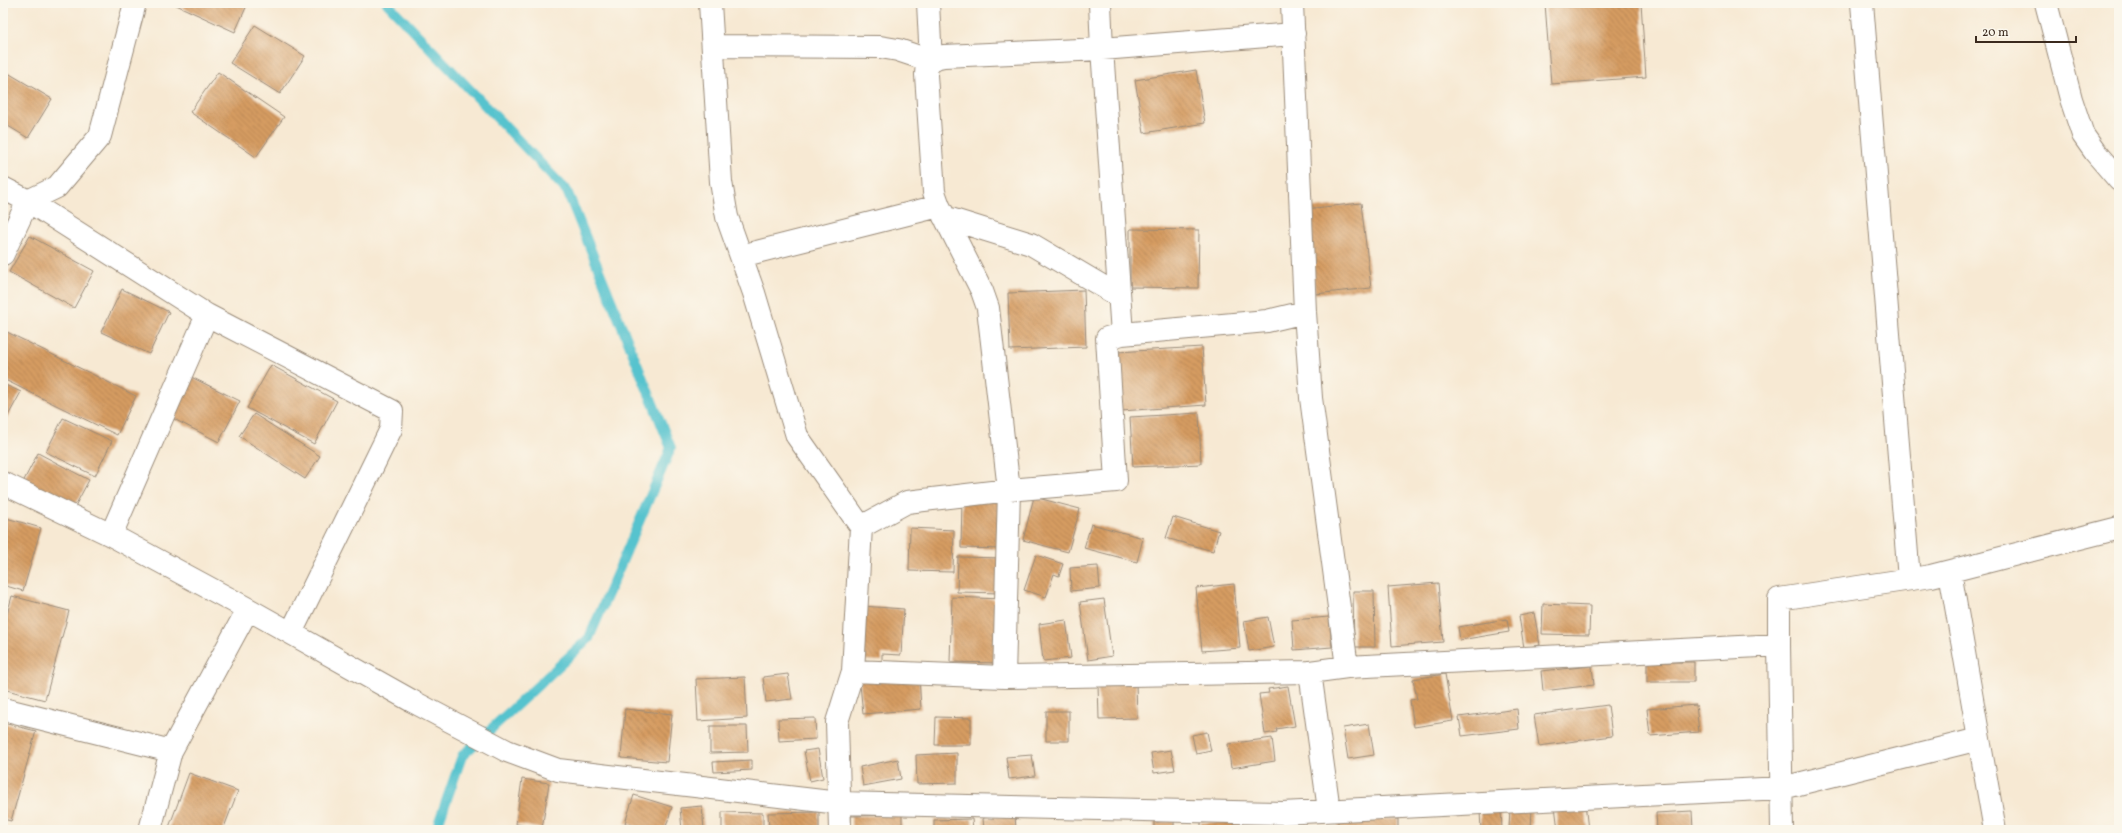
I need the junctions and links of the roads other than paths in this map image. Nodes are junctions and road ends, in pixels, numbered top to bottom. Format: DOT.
graph roads {
  1 [pos="135,3"];
  2 [pos="710,3"];
  3 [pos="928,3"];
  4 [pos="1100,3"];
  5 [pos="1292,3"];
  6 [pos="1862,3"];
  7 [pos="2046,3"];
  8 [pos="1294,34"];
  9 [pos="713,46"];
  10 [pos="1102,49"];
  11 [pos="931,61"];
  12 [pos="2119,180"];
  13 [pos="3,188"];
  14 [pos="28,201"];
  15 [pos="941,212"];
  16 [pos="3,254"];
  17 [pos="741,256"];
  18 [pos="1119,296"];
  19 [pos="1305,312"];
  20 [pos="207,315"];
  21 [pos="1122,334"];
  22 [pos="3,483"];
  23 [pos="1009,490"];
  24 [pos="861,527"];
  25 [pos="2119,528"];
  26 [pos="111,535"];
  27 [pos="1950,572"];
  28 [pos="1910,578"];
  29 [pos="248,609"];
  30 [pos="291,633"];
  31 [pos="1778,644"];
  32 [pos="1347,666"];
  33 [pos="853,671"];
  34 [pos="1310,672"];
  35 [pos="1004,677"];
  36 [pos="3,709"];
  37 [pos="1979,738"];
  38 [pos="171,751"];
  39 [pos="1782,788"];
  40 [pos="839,803"];
  41 [pos="1329,810"];
  42 [pos="1283,821"];
  43 [pos="150,830"];
  44 [pos="840,830"];
  45 [pos="1782,830"];
  46 [pos="1996,830"];
  1 -- 14 [label="street"];
  2 -- 9 [label="street"];
  3 -- 11 [label="street"];
  4 -- 10 [label="street"];
  5 -- 8 [label="street"];
  6 -- 28 [label="street"];
  7 -- 12 [label="street"];
  8 -- 10 [label="street"];
  8 -- 19 [label="street"];
  9 -- 11 [label="street"];
  9 -- 17 [label="street"];
  10 -- 11 [label="street"];
  10 -- 18 [label="street"];
  11 -- 15 [label="street"];
  13 -- 14 [label="street"];
  14 -- 16 [label="street"];
  14 -- 20 [label="street"];
  15 -- 17 [label="street"];
  15 -- 18 [label="street"];
  15 -- 23 [label="street"];
  17 -- 24 [label="street"];
  18 -- 21 [label="street"];
  19 -- 21 [label="street"];
  19 -- 32 [label="street"];
  20 -- 26 [label="street"];
  20 -- 30 [label="street"];
  21 -- 23 [label="street"];
  22 -- 26 [label="street"];
  23 -- 24 [label="street"];
  23 -- 35 [label="street"];
  24 -- 33 [label="street"];
  25 -- 27 [label="street"];
  26 -- 29 [label="street"];
  27 -- 28 [label="street"];
  27 -- 37 [label="street"];
  28 -- 31 [label="street"];
  29 -- 30 [label="street"];
  29 -- 38 [label="street"];
  30 -- 40 [label="street"];
  31 -- 32 [label="street"];
  31 -- 39 [label="street"];
  32 -- 34 [label="street"];
  33 -- 35 [label="street"];
  33 -- 40 [label="street"];
  34 -- 35 [label="street"];
  34 -- 41 [label="street"];
  36 -- 38 [label="street"];
  37 -- 39 [label="street"];
  37 -- 46 [label="street"];
  38 -- 43 [label="street"];
  39 -- 41 [label="street"];
  39 -- 45 [label="street"];
  40 -- 42 [label="street"];
  40 -- 44 [label="street"];
  41 -- 42 [label="street"];
}
